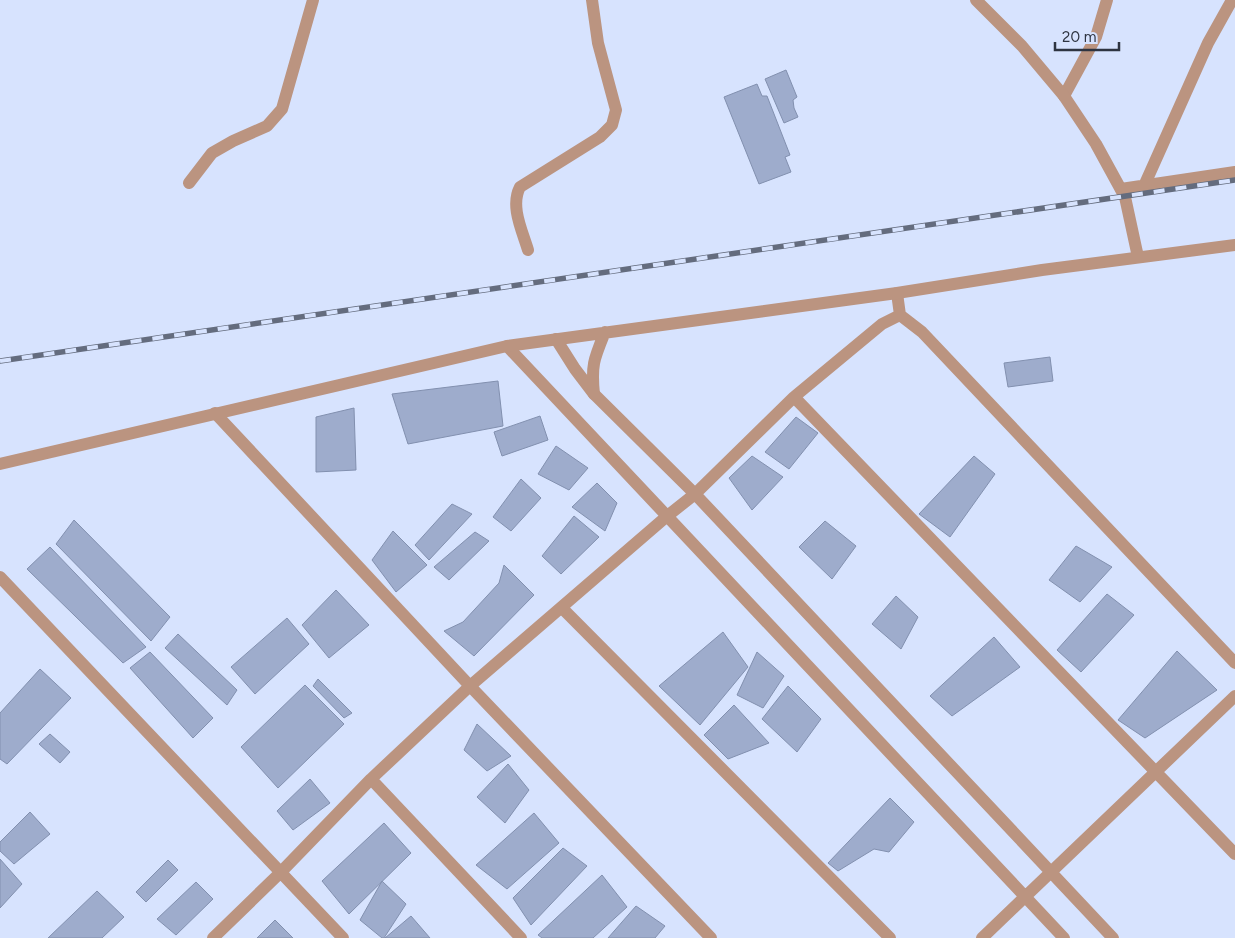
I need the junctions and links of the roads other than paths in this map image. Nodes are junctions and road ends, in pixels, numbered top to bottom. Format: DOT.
graph roads {
  1 [pos="313,0"];
  2 [pos="592,0"];
  3 [pos="976,0"];
  4 [pos="1107,0"];
  5 [pos="1232,0"];
  6 [pos="1064,96"];
  7 [pos="1235,172"];
  8 [pos="189,182"];
  9 [pos="1144,186"];
  10 [pos="1121,189"];
  11 [pos="1235,245"];
  12 [pos="528,250"];
  13 [pos="1138,257"];
  14 [pos="897,293"];
  15 [pos="900,315"];
  16 [pos="605,332"];
  17 [pos="556,339"];
  18 [pos="507,346"];
  19 [pos="594,394"];
  20 [pos="794,397"];
  21 [pos="215,413"];
  22 [pos="0,464"];
  23 [pos="695,494"];
  24 [pos="666,517"];
  25 [pos="0,577"];
  26 [pos="562,608"];
  27 [pos="1235,663"];
  28 [pos="470,686"];
  29 [pos="1235,696"];
  30 [pos="1156,771"];
  31 [pos="371,779"];
  32 [pos="1235,854"];
  33 [pos="1050,872"];
  34 [pos="280,873"];
  35 [pos="1024,897"];
  36 [pos="213,938"];
  37 [pos="343,938"];
  38 [pos="520,938"];
  39 [pos="711,938"];
  40 [pos="890,938"];
  41 [pos="982,938"];
  42 [pos="1064,938"];
  43 [pos="1113,938"];
  1 -- 8 [label="street"];
  2 -- 12 [label="street"];
  3 -- 6 [label="street"];
  4 -- 6 [label="street"];
  5 -- 9 [label="street"];
  6 -- 10 [label="street"];
  7 -- 9 [label="street"];
  9 -- 10 [label="street"];
  10 -- 13 [label="street"];
  11 -- 13 [label="street"];
  13 -- 14 [label="street"];
  14 -- 15 [label="street"];
  14 -- 16 [label="street"];
  15 -- 20 [label="street"];
  15 -- 27 [label="street"];
  16 -- 17 [label="street"];
  16 -- 19 [label="street"];
  17 -- 18 [label="street"];
  17 -- 19 [label="street"];
  18 -- 21 [label="street"];
  18 -- 24 [label="street"];
  19 -- 23 [label="street"];
  20 -- 23 [label="street"];
  20 -- 30 [label="street"];
  21 -- 22 [label="street"];
  21 -- 28 [label="street"];
  23 -- 24 [label="street"];
  23 -- 33 [label="street"];
  24 -- 26 [label="street"];
  24 -- 35 [label="street"];
  25 -- 34 [label="street"];
  26 -- 28 [label="street"];
  26 -- 40 [label="street"];
  28 -- 31 [label="street"];
  28 -- 39 [label="street"];
  29 -- 30 [label="street"];
  30 -- 32 [label="street"];
  30 -- 33 [label="street"];
  31 -- 34 [label="street"];
  31 -- 38 [label="street"];
  33 -- 35 [label="street"];
  33 -- 43 [label="street"];
  34 -- 36 [label="street"];
  34 -- 37 [label="street"];
  35 -- 41 [label="street"];
  35 -- 42 [label="street"];
}
